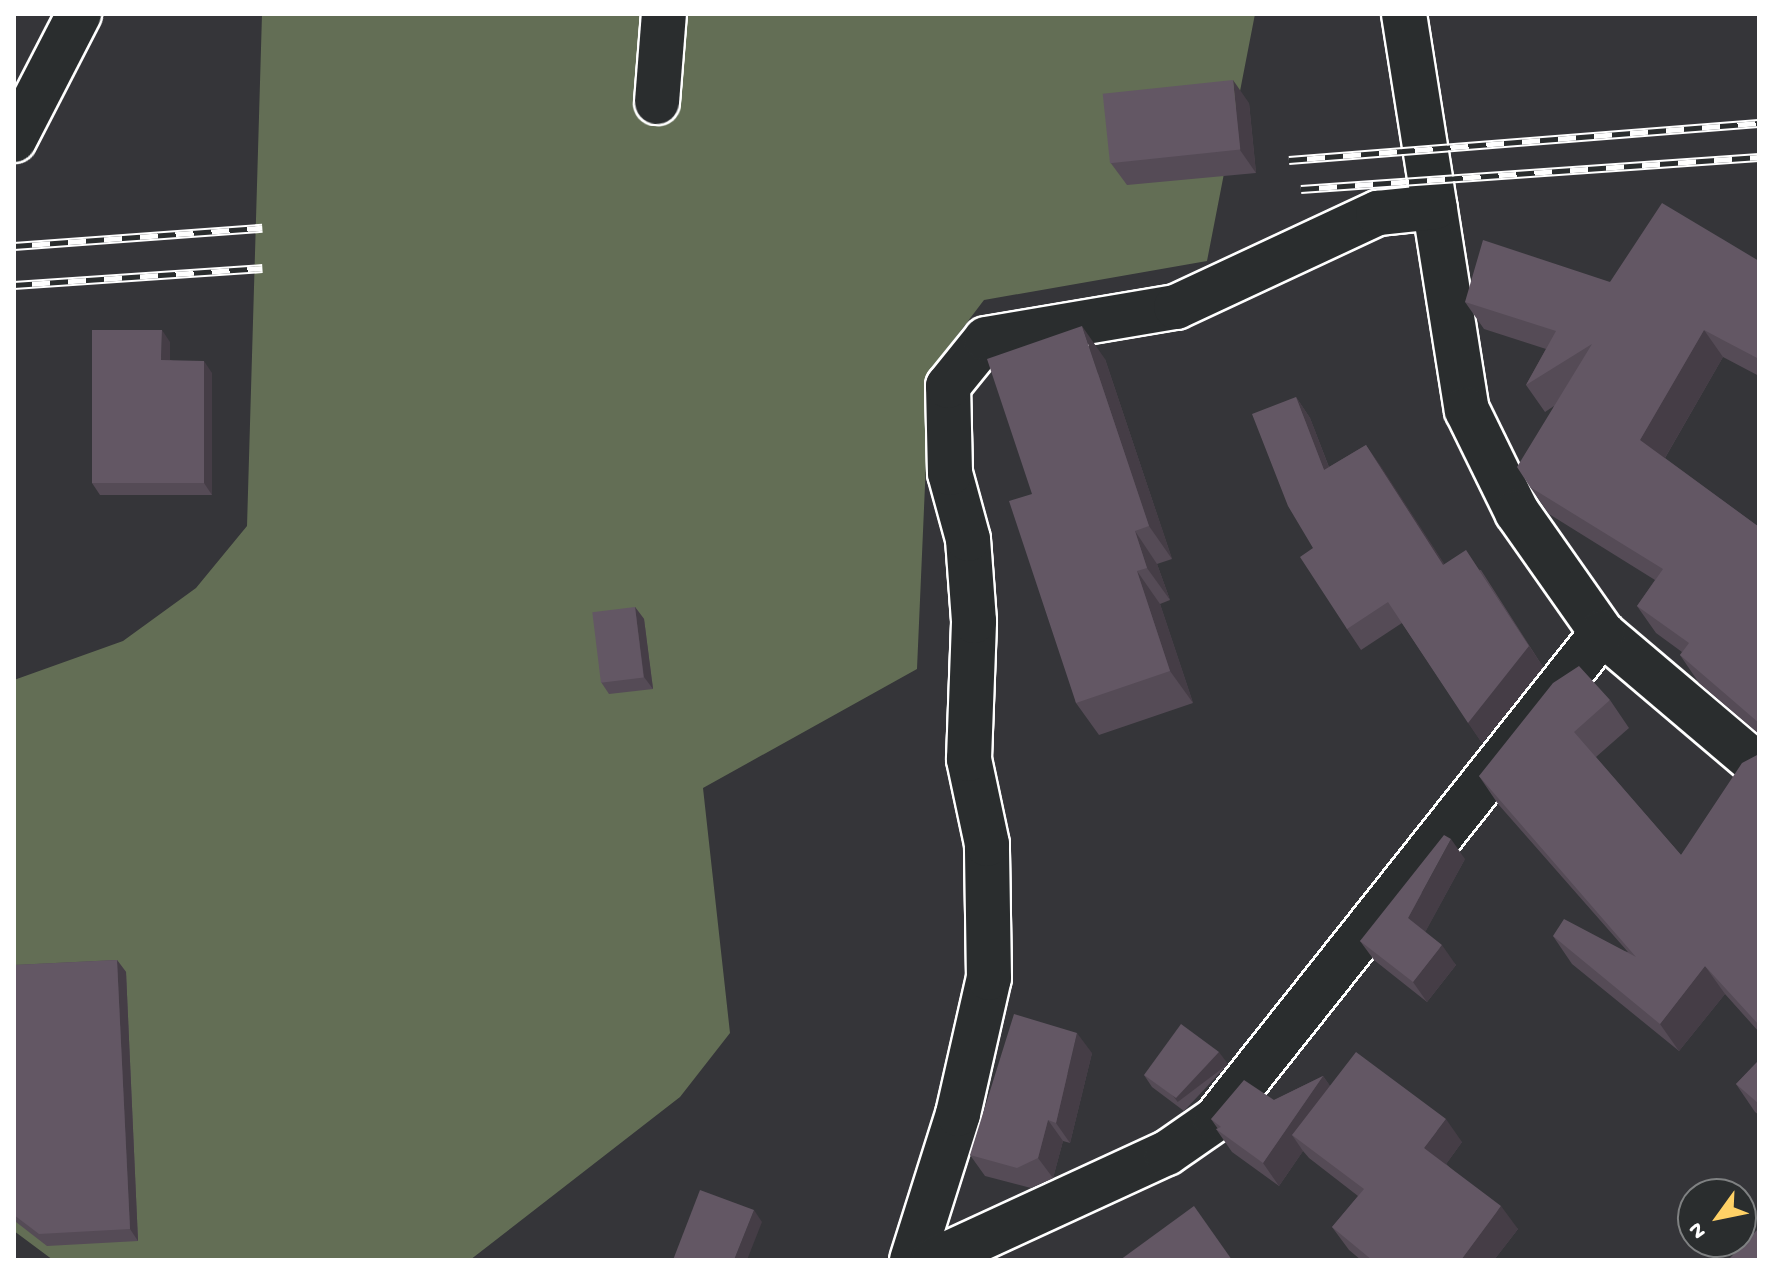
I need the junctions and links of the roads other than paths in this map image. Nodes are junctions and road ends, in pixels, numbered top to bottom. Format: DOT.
graph roads {
  1 [pos="79,14"];
  2 [pos="664,14"];
  3 [pos="1404,14"];
  4 [pos="657,102"];
  5 [pos="14,140"];
  6 [pos="1435,207"];
  7 [pos="1602,633"];
  8 [pos="1759,766"];
  9 [pos="912,1260"];
  10 [pos="934,1260"];
  1 -- 5 [label="street"];
  2 -- 4 [label="street"];
  3 -- 6 [label="street"];
  6 -- 7 [label="street"];
  6 -- 9 [label="street"];
  7 -- 8 [label="street"];
  7 -- 10 [label="street"];
}
